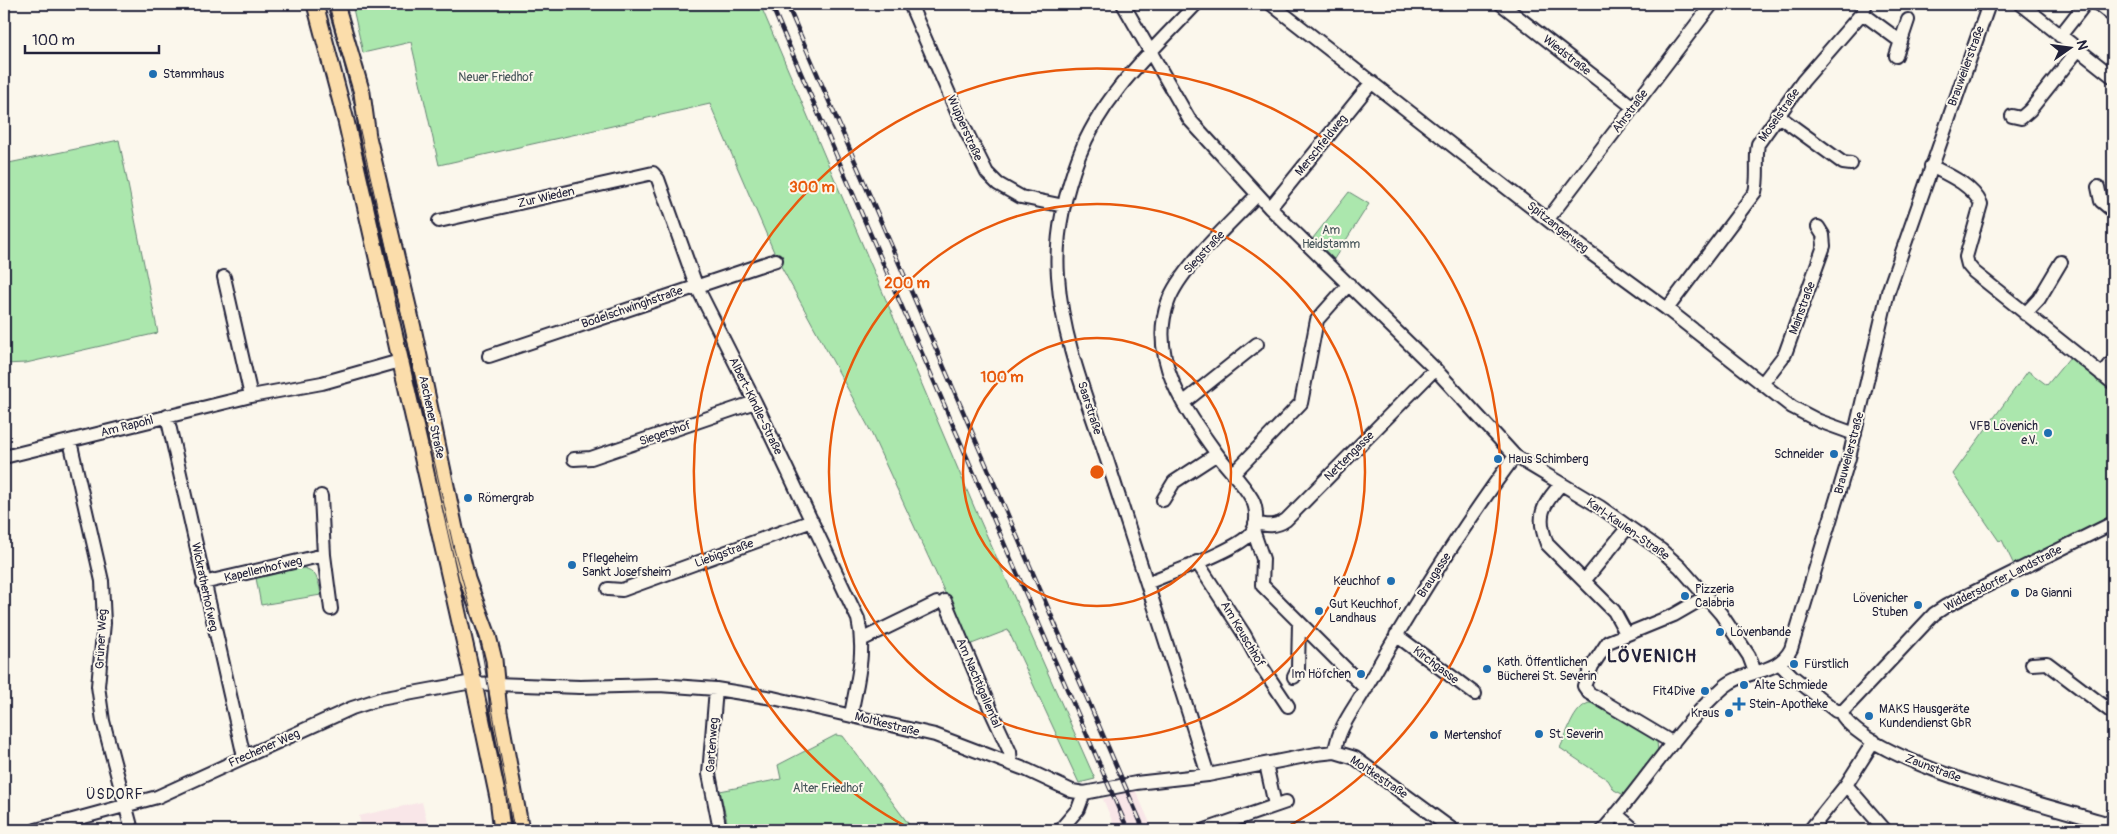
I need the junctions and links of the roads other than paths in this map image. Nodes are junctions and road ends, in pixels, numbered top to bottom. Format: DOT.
graph roads {
  1 [pos="315,4"];
  2 [pos="336,4"];
  3 [pos="910,4"];
  4 [pos="1123,4"];
  5 [pos="1196,4"];
  6 [pos="1271,4"];
  7 [pos="1501,4"];
  8 [pos="1712,4"];
  9 [pos="1989,4"];
  10 [pos="2021,4"];
  11 [pos="2085,4"];
  12 [pos="2098,4"];
  13 [pos="1864,8"];
  14 [pos="2113,16"];
  15 [pos="1908,20"];
  16 [pos="2060,36"];
  17 [pos="1900,41"];
  18 [pos="2078,50"];
  19 [pos="1150,53"];
  20 [pos="1896,56"];
  21 [pos="2113,77"];
  22 [pos="1372,82"];
  23 [pos="336,87"];
  24 [pos="364,104"];
  25 [pos="1633,107"];
  26 [pos="1777,115"];
  27 [pos="2012,116"];
  28 [pos="1851,164"];
  29 [pos="1930,166"];
  30 [pos="653,173"];
  31 [pos="2098,187"];
  32 [pos="1257,195"];
  33 [pos="1064,206"];
  34 [pos="1270,208"];
  35 [pos="2113,211"];
  36 [pos="1548,219"];
  37 [pos="439,221"];
  38 [pos="1818,227"];
  39 [pos="776,260"];
  40 [pos="2061,262"];
  41 [pos="224,277"];
  42 [pos="1349,284"];
  43 [pos="696,285"];
  44 [pos="1667,309"];
  45 [pos="2025,314"];
  46 [pos="1257,344"];
  47 [pos="417,345"];
  48 [pos="489,356"];
  49 [pos="400,360"];
  50 [pos="2113,361"];
  51 [pos="1435,369"];
  52 [pos="2102,375"];
  53 [pos="423,378"];
  54 [pos="2113,383"];
  55 [pos="1762,384"];
  56 [pos="251,396"];
  57 [pos="755,402"];
  58 [pos="1183,403"];
  59 [pos="167,416"];
  60 [pos="1855,434"];
  61 [pos="70,440"];
  62 [pos="1217,454"];
  63 [pos="1515,456"];
  64 [pos="4,457"];
  65 [pos="574,459"];
  66 [pos="1233,474"];
  67 [pos="1561,484"];
  68 [pos="320,496"];
  69 [pos="1163,500"];
  70 [pos="812,521"];
  71 [pos="2113,523"];
  72 [pos="1254,527"];
  73 [pos="1628,527"];
  74 [pos="324,555"];
  75 [pos="1197,562"];
  76 [pos="1585,580"];
  77 [pos="203,583"];
  78 [pos="1147,583"];
  79 [pos="608,589"];
  80 [pos="1707,596"];
  81 [pos="331,609"];
  82 [pos="1299,623"];
  83 [pos="1626,634"];
  84 [pos="1396,635"];
  85 [pos="863,638"];
  86 [pos="1779,663"];
  87 [pos="2032,664"];
  88 [pos="1755,672"];
  89 [pos="1294,677"];
  90 [pos="474,684"];
  91 [pos="497,684"];
  92 [pos="716,689"];
  93 [pos="1366,690"];
  94 [pos="1475,694"];
  95 [pos="1288,706"];
  96 [pos="1840,711"];
  97 [pos="2113,713"];
  98 [pos="851,715"];
  99 [pos="1874,741"];
  100 [pos="1673,743"];
  101 [pos="1335,752"];
  102 [pos="244,757"];
  103 [pos="1011,764"];
  104 [pos="1266,764"];
  105 [pos="1208,775"];
  106 [pos="1846,785"];
  107 [pos="1084,793"];
  108 [pos="126,807"];
  109 [pos="1616,814"];
  110 [pos="2113,825"];
  111 [pos="2099,826"];
  112 [pos="36,830"];
  113 [pos="132,830"];
  114 [pos="502,830"];
  115 [pos="521,830"];
  116 [pos="720,830"];
  117 [pos="1060,830"];
  118 [pos="1205,830"];
  119 [pos="1453,830"];
  120 [pos="1603,830"];
  121 [pos="1636,830"];
  122 [pos="1810,830"];
  123 [pos="1885,830"];
  1 -- 23 [label="main road, Aachener Straße"];
  2 -- 24 [label="main road, Aachener Straße"];
  3 -- 33 [label="street, Wupperstraße"];
  4 -- 19 [label="street"];
  5 -- 19 [label="street, Saarstraße"];
  6 -- 22 [label="street, Spitzangerweg"];
  7 -- 25 [label="street, Wiedstraße"];
  8 -- 25 [label="street, Ahrstraße"];
  9 -- 29 [label="street, Brauweilerstraße"];
  10 -- 16 [label="street"];
  11 -- 16 [label="street"];
  12 -- 14 [label="street"];
  13 -- 17 [label="street"];
  13 -- 26 [label="street, Moselstraße"];
  15 -- 17 [label="street"];
  16 -- 18 [label="street"];
  17 -- 20 [label="street"];
  18 -- 21 [label="street"];
  18 -- 27 [label="street"];
  19 -- 32 [label="street"];
  19 -- 33 [label="street, Saarstraße"];
  22 -- 34 [label="street, Merschfeldweg"];
  22 -- 36 [label="street, Spitzangerweg"];
  23 -- 24 [label="main road"];
  23 -- 49 [label="main road, Aachener Straße"];
  24 -- 47 [label="main road, Aachener Straße"];
  25 -- 36 [label="street, Ahrstraße"];
  26 -- 28 [label="street"];
  26 -- 44 [label="street, Moselstraße"];
  29 -- 45 [label="street"];
  29 -- 60 [label="street, Brauweilerstraße"];
  30 -- 37 [label="street, Zur Wieden"];
  30 -- 43 [label="street, Albert-Kindle-Straße"];
  31 -- 35 [label="street"];
  32 -- 34 [label="street"];
  32 -- 58 [label="street, Siegstraße"];
  33 -- 78 [label="street, Saarstraße"];
  34 -- 42 [label="street"];
  36 -- 44 [label="street, Spitzangerweg"];
  38 -- 55 [label="street, Mainstraße"];
  39 -- 43 [label="street, Bodelschwinghstraße"];
  40 -- 45 [label="street"];
  41 -- 56 [label="street"];
  42 -- 51 [label="street"];
  42 -- 66 [label="street"];
  43 -- 48 [label="street, Bodelschwinghstraße"];
  43 -- 57 [label="street, Albert-Kindle-Straße"];
  44 -- 55 [label="street, Spitzangerweg"];
  45 -- 52 [label="street"];
  46 -- 58 [label="street"];
  47 -- 49 [label="main road"];
  47 -- 53 [label="main road, Aachener Straße"];
  49 -- 53 [label="main road"];
  49 -- 56 [label="street, Am Rapohl"];
  49 -- 90 [label="main road, Aachener Straße"];
  50 -- 52 [label="street"];
  51 -- 63 [label="street"];
  51 -- 72 [label="street, Nettengasse"];
  52 -- 54 [label="street"];
  53 -- 91 [label="main road, Aachener Straße"];
  55 -- 60 [label="street, Spitzangerweg"];
  56 -- 59 [label="street, Am Rapohl"];
  57 -- 65 [label="street, Siegershof"];
  57 -- 70 [label="street, Albert-Kindle-Straße"];
  58 -- 62 [label="street, Siegstraße"];
  59 -- 61 [label="street, Am Rapohl"];
  59 -- 77 [label="street, Wickratherhofweg"];
  60 -- 86 [label="street, Brauweilerstraße"];
  61 -- 64 [label="street, Am Rapohl"];
  61 -- 108 [label="street, Grüner Weg"];
  62 -- 66 [label="street, Siegstraße"];
  62 -- 69 [label="street"];
  63 -- 67 [label="street, Karl-Kaulen-Straße"];
  63 -- 84 [label="street, Braugasse"];
  66 -- 72 [label="street, Siegstraße"];
  67 -- 73 [label="street, Karl-Kaulen-Straße"];
  67 -- 76 [label="street"];
  68 -- 74 [label="street"];
  70 -- 79 [label="street, Liebigstraße"];
  70 -- 85 [label="street, Albert-Kindle-Straße"];
  71 -- 96 [label="street, Widdersdorfer Landstraße"];
  72 -- 75 [label="street"];
  72 -- 82 [label="street, Siegstraße"];
  73 -- 76 [label="street"];
  73 -- 80 [label="street, Karl-Kaulen-Straße"];
  74 -- 77 [label="street, Kapellenhofweg"];
  74 -- 81 [label="street"];
  75 -- 78 [label="street"];
  75 -- 95 [label="street, Am Keuschhof"];
  76 -- 83 [label="street"];
  77 -- 102 [label="street, Wickratherhofweg"];
  78 -- 105 [label="street, Saarstraße"];
  80 -- 83 [label="street"];
  80 -- 88 [label="street, Karl-Kaulen-Straße"];
  82 -- 89 [label="street"];
  82 -- 93 [label="street"];
  83 -- 100 [label="street"];
  84 -- 93 [label="street, Braugasse"];
  84 -- 94 [label="street, Kirchgasse"];
  85 -- 98 [label="street, Albert-Kindle-Straße"];
  85 -- 103 [label="street, Am Nachtigallental"];
  86 -- 88 [label="street"];
  86 -- 96 [label="street, Zaunstraße"];
  87 -- 97 [label="street"];
  88 -- 100 [label="street"];
  90 -- 91 [label="street, Frechener Weg"];
  90 -- 102 [label="street, Frechener Weg"];
  90 -- 114 [label="main road, Aachener Straße"];
  91 -- 92 [label="street, Moltkestraße"];
  91 -- 115 [label="main road, Aachener Straße"];
  92 -- 98 [label="street, Moltkestraße"];
  92 -- 116 [label="street, Gartenweg"];
  93 -- 101 [label="street, Braugasse"];
  96 -- 99 [label="street, Zaunstraße"];
  98 -- 103 [label="street, Moltkestraße"];
  99 -- 106 [label="street"];
  99 -- 111 [label="street, Zaunstraße"];
  100 -- 109 [label="street"];
  101 -- 104 [label="street, Moltkestraße"];
  101 -- 119 [label="street, Moltkestraße"];
  102 -- 108 [label="street, Frechener Weg"];
  103 -- 107 [label="street, Moltkestraße"];
  104 -- 105 [label="street, Moltkestraße"];
  104 -- 118 [label="street"];
  105 -- 107 [label="street, Moltkestraße"];
  106 -- 122 [label="street"];
  106 -- 123 [label="street"];
  107 -- 117 [label="street"];
  108 -- 112 [label="street, Frechener Weg"];
  108 -- 113 [label="street, Grüner Weg"];
  109 -- 120 [label="street"];
  109 -- 121 [label="street"];
  110 -- 111 [label="street, Zaunstraße"];
}
